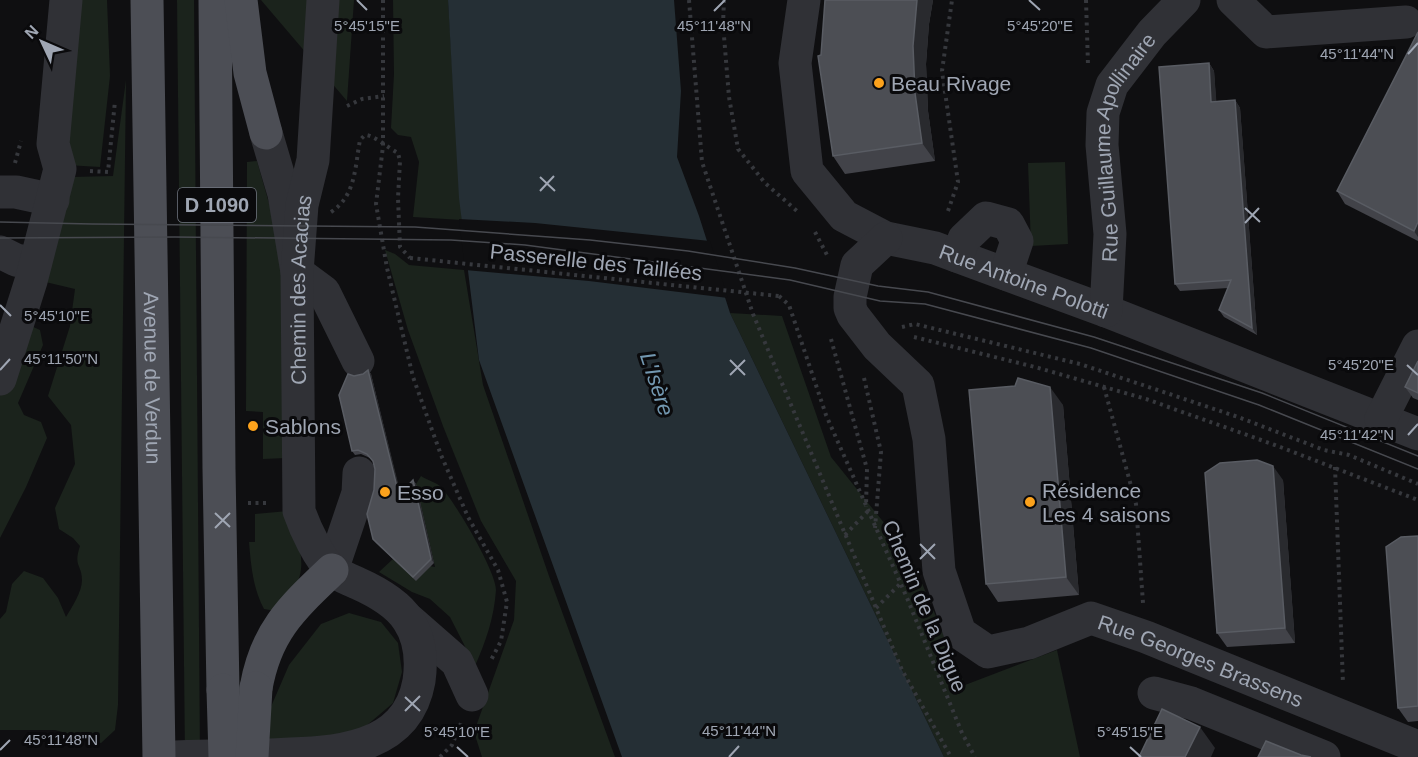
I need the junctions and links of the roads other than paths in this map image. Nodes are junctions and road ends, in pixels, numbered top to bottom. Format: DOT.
graph roads {
  1 [pos="66,0"];
  2 [pos="147,0"];
  3 [pos="215,0"];
  4 [pos="241,0"];
  5 [pos="323,0"];
  6 [pos="804,0"];
  7 [pos="1184,0"];
  8 [pos="1233,0"];
  9 [pos="1406,22"];
  10 [pos="316,115"];
  11 [pos="266,133"];
  12 [pos="0,192"];
  13 [pos="43,199"];
  14 [pos="886,238"];
  15 [pos="946,252"];
  16 [pos="17,259"];
  17 [pos="297,272"];
  18 [pos="1006,274"];
  19 [pos="0,308"];
  20 [pos="1106,311"];
  21 [pos="1418,346"];
  22 [pos="358,361"];
  23 [pos="0,379"];
  24 [pos="1381,419"];
  25 [pos="1418,434"];
  26 [pos="358,473"];
  27 [pos="332,570"];
  28 [pos="408,618"];
  29 [pos="1154,693"];
  30 [pos="472,695"];
  31 [pos="1418,747"];
  32 [pos="159,757"];
  33 [pos="175,757"];
  34 [pos="225,757"];
  35 [pos="252,757"];
  36 [pos="1324,757"];
  1 -- 13 [label="street"];
  2 -- 32 [label="main road, Avenue de Verdun / D 1090"];
  3 -- 34 [label="main road, D 1090, bridge"];
  4 -- 11 [label="main road"];
  5 -- 10 [label="street, Chemin des Acacias"];
  6 -- 14 [label="street, Rue Antoine Polotti"];
  7 -- 20 [label="street, Rue Guillaume Apollinaire"];
  8 -- 9 [label="street"];
  10 -- 11 [label="street"];
  10 -- 17 [label="street, Chemin des Acacias"];
  11 -- 17 [label="street"];
  12 -- 13 [label="street"];
  13 -- 16 [label="street"];
  14 -- 15 [label="street, Rue Antoine Polotti"];
  14 -- 31 [label="street, Rue Georges Brassens"];
  15 -- 18 [label="street, Rue Antoine Polotti"];
  15 -- 18 [label="street"];
  16 -- 19 [label="street"];
  16 -- 23 [label="street"];
  17 -- 22 [label="street"];
  17 -- 27 [label="street, Chemin des Acacias"];
  18 -- 20 [label="street, Rue Antoine Polotti"];
  20 -- 24 [label="street, Rue Antoine Polotti"];
  21 -- 24 [label="street"];
  24 -- 25 [label="street, Rue Antoine Polotti"];
  26 -- 27 [label="street"];
  27 -- 28 [label="street"];
  27 -- 35 [label="main road, bridge"];
  28 -- 30 [label="street"];
  28 -- 33 [label="street"];
  29 -- 36 [label="street"];
}
